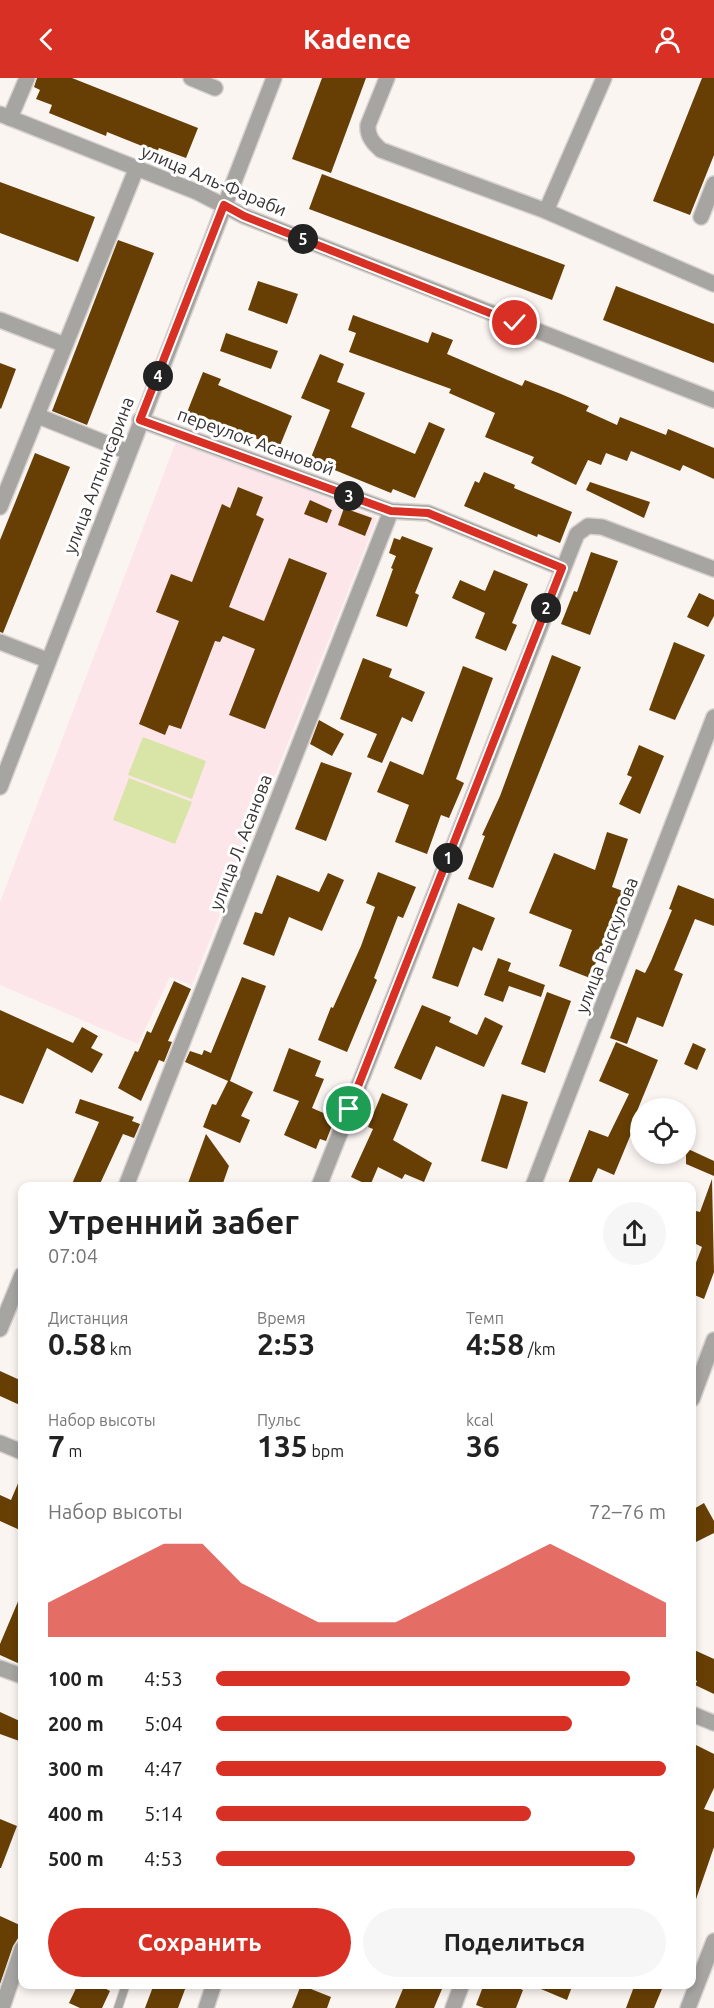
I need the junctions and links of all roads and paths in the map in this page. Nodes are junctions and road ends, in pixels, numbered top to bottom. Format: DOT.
graph roads {
  1 [pos="27,78"];
  2 [pos="191,78"];
  3 [pos="274,78"];
  4 [pos="387,78"];
  5 [pos="603,78"];
  6 [pos="215,88"];
  7 [pos="5,116"];
  8 [pos="137,167"];
  9 [pos="714,184"];
  10 [pos="224,205"];
  11 [pos="546,211"];
  12 [pos="701,217"];
  13 [pos="714,284"];
  14 [pos="0,320"];
  15 [pos="65,345"];
  16 [pos="714,400"];
  17 [pos="38,416"];
  18 [pos="140,420"];
  19 [pos="128,452"];
  20 [pos="0,507"];
  21 [pos="391,511"];
  22 [pos="562,568"];
  23 [pos="714,569"];
  24 [pos="0,642"];
  25 [pos="47,660"];
  26 [pos="714,717"];
  27 [pos="0,787"];
  28 [pos="128,1182"];
  29 [pos="321,1182"];
  30 [pos="535,1182"];
  31 [pos="18,1285"];
  32 [pos="0,1329"];
  33 [pos="714,1340"];
  34 [pos="696,1388"];
  35 [pos="0,1443"];
  36 [pos="18,1450"];
  37 [pos="0,1668"];
  38 [pos="18,1675"];
  39 [pos="696,1715"];
  40 [pos="714,1722"];
  41 [pos="714,1941"];
  42 [pos="18,1961"];
  43 [pos="696,1987"];
  44 [pos="124,1989"];
  45 [pos="212,1989"];
  46 [pos="460,1989"];
  47 [pos="695,1989"];
  48 [pos="2,2008"];
  49 [pos="118,2008"];
  50 [pos="206,2008"];
  51 [pos="453,2008"];
  52 [pos="688,2008"];
  1 -- 7 [label="street"];
  2 -- 6 [label="street"];
  3 -- 10 [label="street, улица Алтынсарина"];
  4 -- 11 [label="street"];
  5 -- 11 [label="street"];
  7 -- 8 [label="street, улица Аль-Фараби"];
  8 -- 10 [label="street, улица Аль-Фараби"];
  8 -- 15 [label="street"];
  9 -- 12 [label="street"];
  10 -- 16 [label="street, улица Аль-Фараби"];
  10 -- 18 [label="street, улица Алтынсарина"];
  11 -- 13 [label="street"];
  14 -- 15 [label="street"];
  15 -- 17 [label="street"];
  17 -- 19 [label="street"];
  17 -- 20 [label="street"];
  18 -- 19 [label="street, улица Алтынсарина"];
  18 -- 21 [label="street, переулок Асановой"];
  19 -- 25 [label="street, улица Алтынсарина"];
  21 -- 22 [label="street, переулок Асановой"];
  21 -- 28 [label="street, улица Л. Асанова"];
  22 -- 23 [label="street"];
  22 -- 29 [label="street"];
  24 -- 25 [label="street"];
  25 -- 27 [label="street, улица Алтынсарина"];
  26 -- 30 [label="street, улица Рыскулова"];
  31 -- 32 [label="street"];
  33 -- 34 [label="street"];
  35 -- 36 [label="street"];
  37 -- 38 [label="street"];
  39 -- 40 [label="street"];
  41 -- 43 [label="street"];
  42 -- 48 [label="street"];
  44 -- 49 [label="lane"];
  45 -- 50 [label="street"];
  46 -- 51 [label="street"];
  47 -- 52 [label="street"];
}
